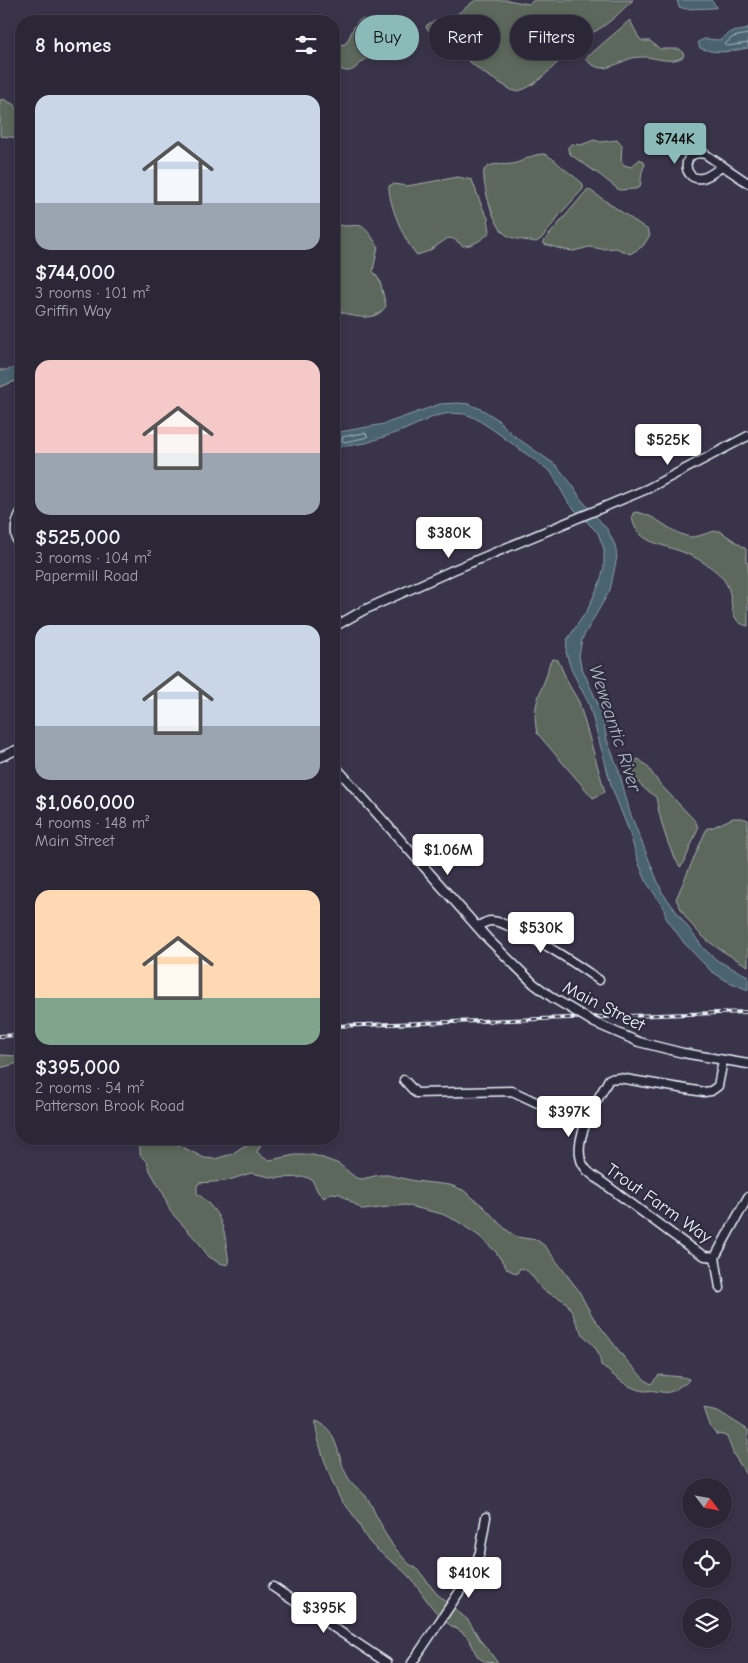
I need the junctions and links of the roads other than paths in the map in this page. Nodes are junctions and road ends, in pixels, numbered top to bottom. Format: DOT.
graph roads {
  1 [pos="723,166"];
  2 [pos="748,183"];
  3 [pos="748,436"];
  4 [pos="340,623"];
  5 [pos="15,750"];
  6 [pos="0,756"];
  7 [pos="340,772"];
  8 [pos="478,927"];
  9 [pos="599,980"];
  10 [pos="723,1060"];
  11 [pos="748,1064"];
  12 [pos="404,1080"];
  13 [pos="585,1125"];
  14 [pos="748,1197"];
  15 [pos="715,1257"];
  16 [pos="720,1288"];
  17 [pos="486,1517"];
  18 [pos="274,1587"];
  19 [pos="387,1663"];
  20 [pos="412,1663"];
  1 -- 1 [label="street"];
  1 -- 2 [label="street"];
  3 -- 4 [label="street"];
  5 -- 6 [label="street"];
  7 -- 8 [label="street, Main Street"];
  8 -- 9 [label="street"];
  8 -- 10 [label="street, Main Street, bridge"];
  10 -- 11 [label="street, Main Street"];
  10 -- 13 [label="street, Trout Farm Way"];
  12 -- 13 [label="street"];
  13 -- 15 [label="street, Trout Farm Way"];
  14 -- 15 [label="street"];
  15 -- 16 [label="street"];
  17 -- 20 [label="street"];
  18 -- 19 [label="street"];
}
